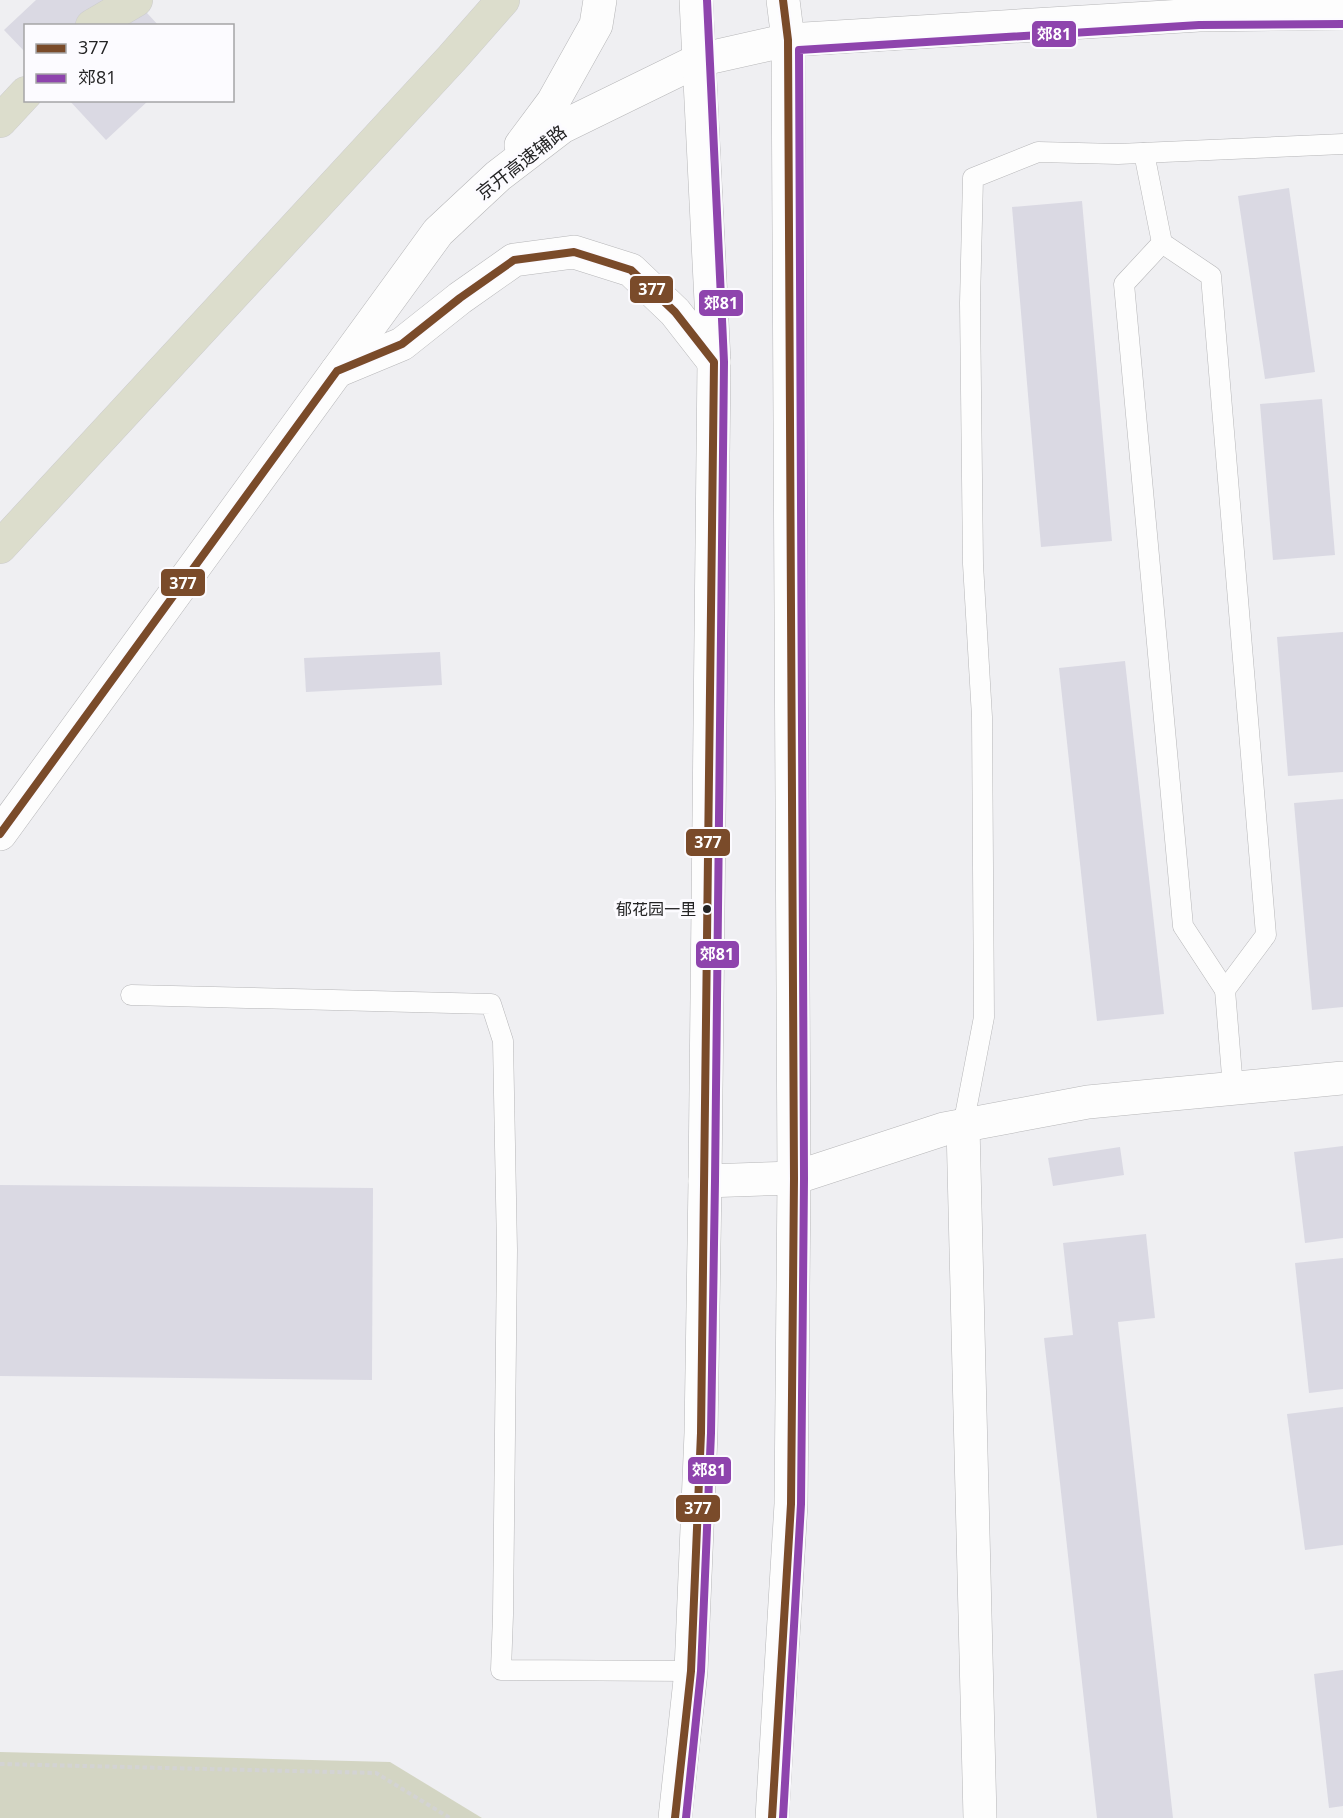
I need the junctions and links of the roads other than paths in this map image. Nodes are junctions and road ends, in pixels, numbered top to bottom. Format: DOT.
graph roads {
  1 [pos="136,0"];
  2 [pos="503,0"];
  3 [pos="600,0"];
  4 [pos="696,0"];
  5 [pos="783,0"];
  6 [pos="1343,13"];
  7 [pos="95,24"];
  8 [pos="788,39"];
  9 [pos="699,60"];
  10 [pos="24,95"];
  11 [pos="0,121"];
  12 [pos="1343,144"];
  13 [pos="1144,153"];
  14 [pos="498,176"];
  15 [pos="1162,243"];
  16 [pos="714,362"];
  17 [pos="337,371"];
  18 [pos="0,547"];
  19 [pos="0,834"];
  20 [pos="1226,990"];
  21 [pos="131,995"];
  22 [pos="1343,1078"];
  23 [pos="1233,1088"];
  24 [pos="963,1126"];
  25 [pos="794,1178"];
  26 [pos="705,1181"];
  27 [pos="691,1671"];
  28 [pos="675,1818"];
  29 [pos="772,1818"];
  30 [pos="980,1818"];
  1 -- 7 [label="highway"];
  2 -- 18 [label="highway"];
  3 -- 14 [label="main road"];
  4 -- 9 [label="main road"];
  5 -- 8 [label="main road"];
  6 -- 8 [label="main road, 京开高速辅路"];
  8 -- 9 [label="main road, 京开高速辅路"];
  8 -- 25 [label="main road"];
  9 -- 14 [label="main road, 京开高速辅路"];
  9 -- 16 [label="main road"];
  10 -- 11 [label="highway"];
  12 -- 13 [label="lane"];
  13 -- 15 [label="lane"];
  13 -- 24 [label="lane"];
  14 -- 17 [label="main road, 京开高速辅路"];
  15 -- 20 [label="lane"];
  15 -- 20 [label="lane"];
  16 -- 17 [label="main road"];
  16 -- 26 [label="main road"];
  17 -- 19 [label="main road, 京开高速辅路"];
  20 -- 23 [label="lane"];
  21 -- 27 [label="lane"];
  22 -- 23 [label="main road"];
  23 -- 24 [label="main road"];
  24 -- 25 [label="main road"];
  24 -- 30 [label="main road"];
  25 -- 26 [label="main road"];
  25 -- 29 [label="main road"];
  26 -- 27 [label="main road"];
  27 -- 28 [label="main road"];
}
